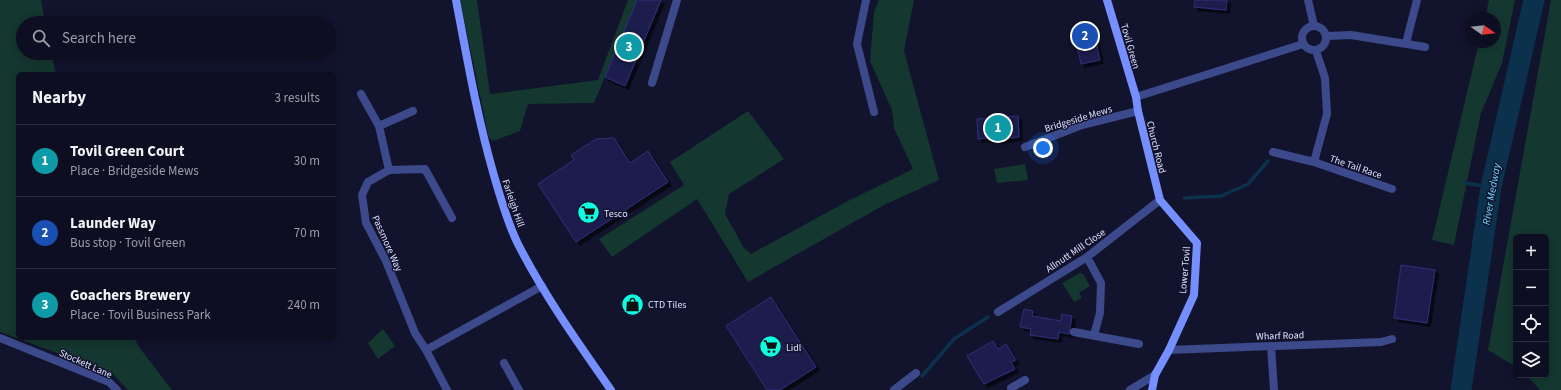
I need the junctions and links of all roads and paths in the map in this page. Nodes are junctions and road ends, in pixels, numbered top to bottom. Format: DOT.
graph roads {
  1 [pos="456,0"];
  2 [pos="677,0"];
  3 [pos="866,0"];
  4 [pos="1108,0"];
  5 [pos="1308,0"];
  6 [pos="1418,0"];
  7 [pos="1314,26"];
  8 [pos="1326,36"];
  9 [pos="1406,43"];
  10 [pos="1303,44"];
  11 [pos="1425,47"];
  12 [pos="1316,51"];
  13 [pos="652,83"];
  14 [pos="361,94"];
  15 [pos="1136,97"];
  16 [pos="413,111"];
  17 [pos="1138,111"];
  18 [pos="874,112"];
  19 [pos="379,126"];
  20 [pos="1025,147"];
  21 [pos="1273,152"];
  22 [pos="1314,162"];
  23 [pos="389,170"];
  24 [pos="1392,189"];
  25 [pos="1160,200"];
  26 [pos="452,218"];
  27 [pos="1087,257"];
  28 [pos="542,286"];
  29 [pos="998,312"];
  30 [pos="1074,332"];
  31 [pos="1094,335"];
  32 [pos="0,338"];
  33 [pos="1392,340"];
  34 [pos="1139,344"];
  35 [pos="1271,346"];
  36 [pos="426,350"];
  37 [pos="1169,350"];
  38 [pos="504,363"];
  39 [pos="916,373"];
  40 [pos="1156,375"];
  41 [pos="1025,380"];
  42 [pos="517,388"];
  43 [pos="1011,389"];
  44 [pos="117,390"];
  45 [pos="447,390"];
  46 [pos="611,390"];
  47 [pos="894,390"];
  48 [pos="1130,390"];
  49 [pos="1152,390"];
  50 [pos="1274,390"];
  1 -- 28 [label="street, Farleigh Hill"];
  2 -- 13 [label="street"];
  3 -- 18 [label="street"];
  4 -- 15 [label="street, Tovil Green"];
  5 -- 7 [label="street"];
  6 -- 9 [label="street"];
  7 -- 8 [label="street"];
  7 -- 10 [label="street"];
  8 -- 9 [label="street"];
  8 -- 12 [label="street"];
  9 -- 11 [label="street"];
  10 -- 12 [label="street"];
  10 -- 15 [label="street"];
  12 -- 22 [label="street, The Tail Race"];
  14 -- 19 [label="street"];
  15 -- 17 [label="street, Church Road"];
  16 -- 19 [label="street"];
  17 -- 20 [label="street, Bridgeside Mews"];
  17 -- 25 [label="street, Church Road"];
  19 -- 23 [label="street"];
  21 -- 22 [label="street, The Tail Race"];
  22 -- 24 [label="street, The Tail Race"];
  23 -- 26 [label="street, Passmore Way"];
  23 -- 36 [label="street, Passmore Way"];
  25 -- 27 [label="street, Allnutt Mill Close"];
  25 -- 37 [label="street, Lower Tovil"];
  27 -- 29 [label="street, Allnutt Mill Close"];
  27 -- 31 [label="street"];
  28 -- 36 [label="street"];
  28 -- 46 [label="street, Farleigh Hill"];
  30 -- 31 [label="street"];
  31 -- 34 [label="street"];
  32 -- 44 [label="street, Stockett Lane"];
  33 -- 35 [label="street, Wharf Road"];
  35 -- 37 [label="street, Wharf Road"];
  35 -- 50 [label="street"];
  36 -- 45 [label="street, Passmore Way"];
  37 -- 40 [label="street"];
  38 -- 42 [label="street"];
  39 -- 47 [label="street"];
  40 -- 48 [label="street"];
  40 -- 49 [label="street"];
  41 -- 43 [label="street"];
}
